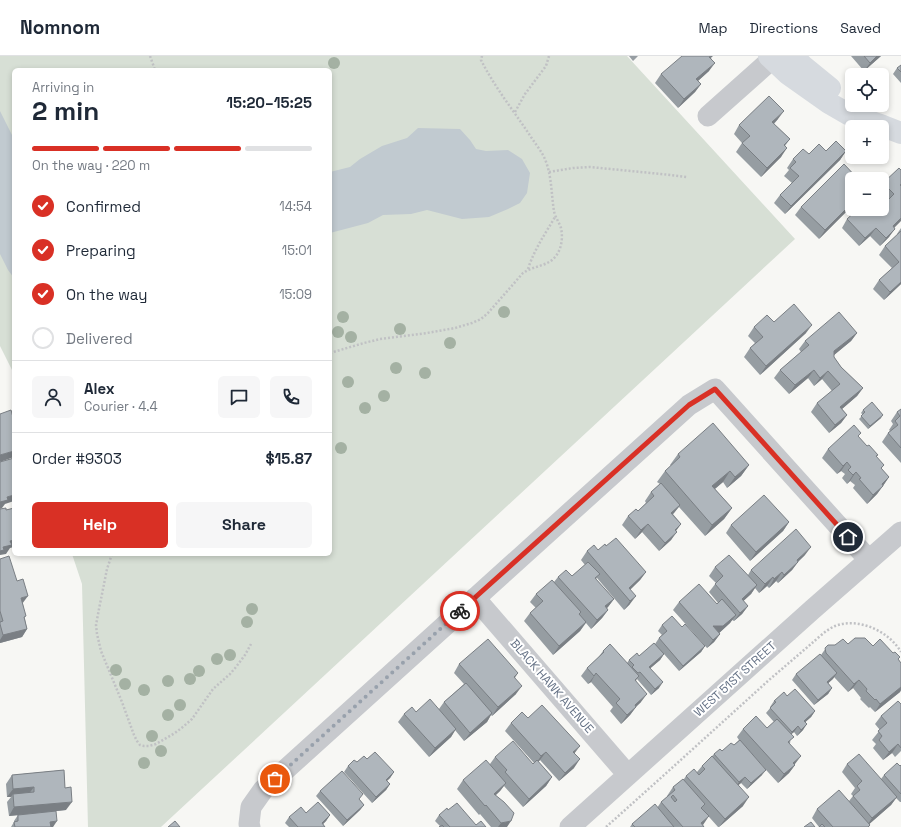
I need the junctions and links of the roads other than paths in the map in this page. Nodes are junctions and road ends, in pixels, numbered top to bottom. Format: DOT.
graph roads {
  1 [pos="793,56"];
  2 [pos="770,58"];
  3 [pos="708,116"];
  4 [pos="892,129"];
  5 [pos="901,532"];
  6 [pos="870,560"];
  7 [pos="475,598"];
  8 [pos="628,775"];
  9 [pos="250,826"];
  10 [pos="570,827"];
  1 -- 4 [label="main road"];
  2 -- 3 [label="street"];
  2 -- 4 [label="main road"];
  5 -- 6 [label="street, WEST 51ST STREET"];
  6 -- 7 [label="street"];
  6 -- 8 [label="street, WEST 51ST STREET"];
  7 -- 8 [label="street, BLACK HAWK AVENUE"];
  7 -- 9 [label="street"];
  8 -- 10 [label="street, WEST 51ST STREET"];
}
